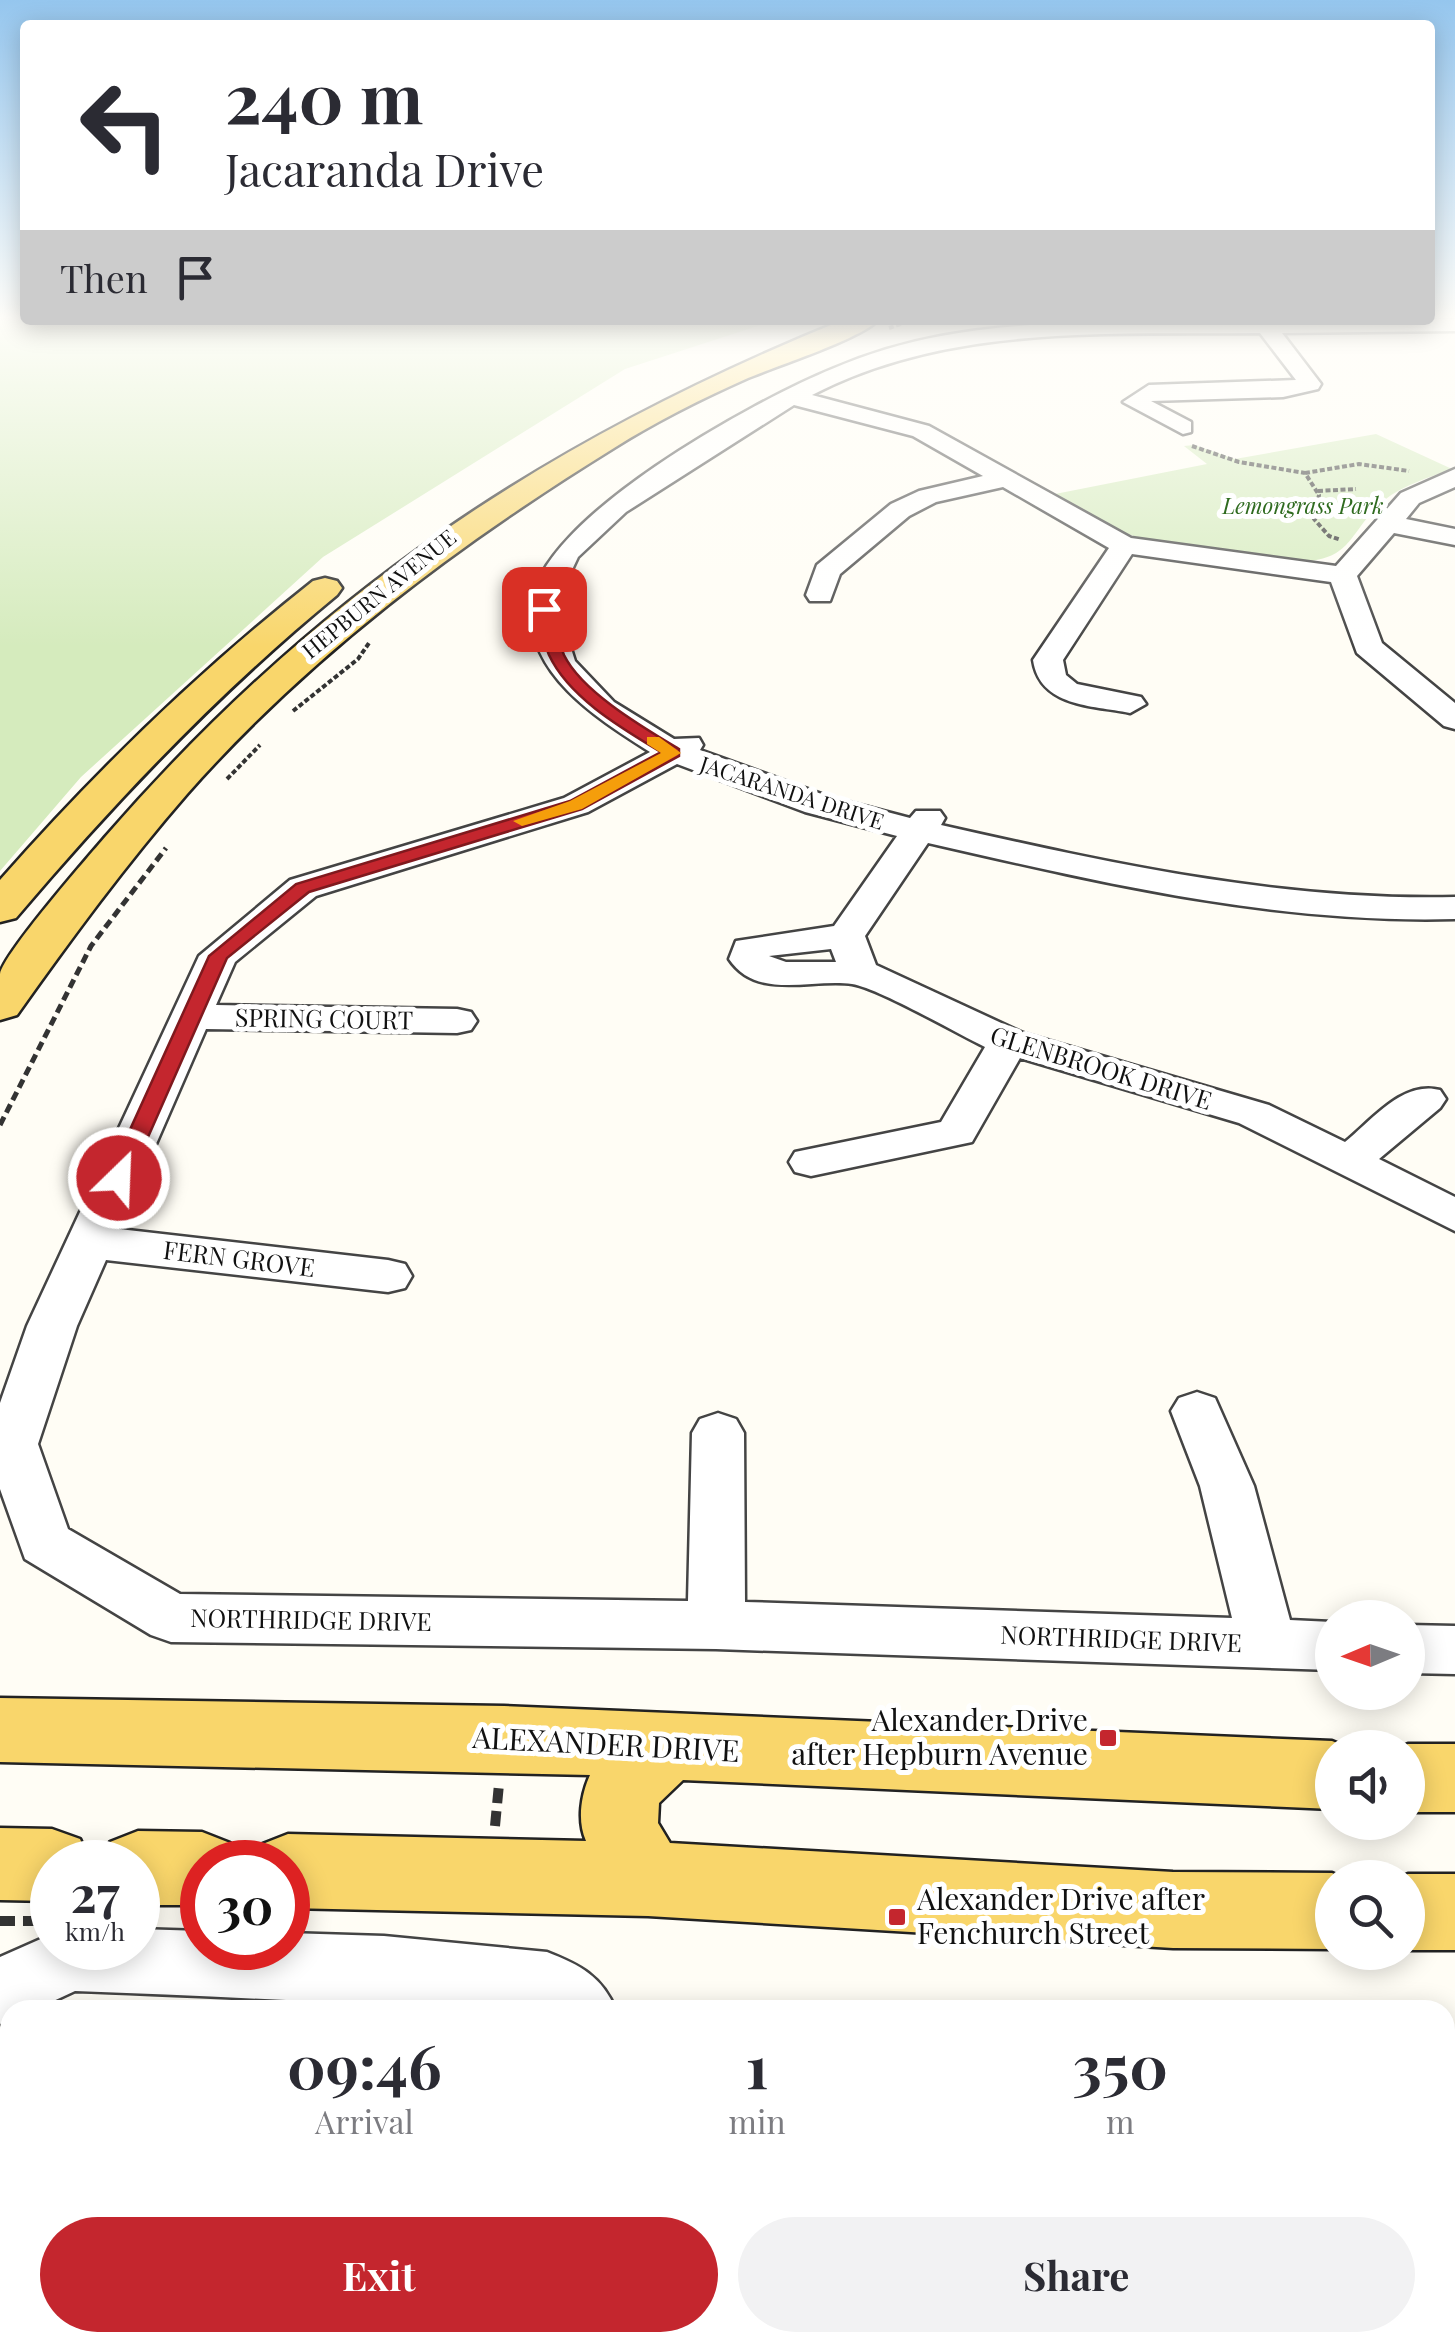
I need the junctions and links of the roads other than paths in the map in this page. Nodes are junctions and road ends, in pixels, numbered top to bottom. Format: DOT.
graph roads {
  1 [pos="577,427"];
  2 [pos="625,427"];
  3 [pos="754,427"];
  4 [pos="902,427"];
  5 [pos="526,453"];
  6 [pos="1006,478"];
  7 [pos="1450,479"];
  8 [pos="1391,524"];
  9 [pos="1455,537"];
  10 [pos="1124,544"];
  11 [pos="346,572"];
  12 [pos="1343,575"];
  13 [pos="820,595"];
  14 [pos="1130,704"];
  15 [pos="1455,718"];
  16 [pos="680,749"];
  17 [pos="923,826"];
  18 [pos="1455,894"];
  19 [pos="0,908"];
  20 [pos="1455,908"];
  21 [pos="0,1004"];
  22 [pos="191,1016"];
  23 [pos="457,1021"];
  24 [pos="1008,1042"];
  25 [pos="1425,1099"];
  26 [pos="811,1162"];
  27 [pos="1348,1162"];
  28 [pos="1455,1216"];
  29 [pos="90,1242"];
  30 [pos="388,1276"];
  31 [pos="1198,1411"];
  32 [pos="718,1433"];
  33 [pos="716,1625"];
  34 [pos="1267,1644"];
  35 [pos="1315,1645"];
  36 [pos="1425,1649"];
  37 [pos="1455,1650"];
  38 [pos="0,1730"];
  39 [pos="665,1748"];
  40 [pos="1315,1773"];
  41 [pos="0,1864"];
  42 [pos="30,1865"];
  43 [pos="310,1871"];
  44 [pos="648,1879"];
  45 [pos="1315,1911"];
  46 [pos="1425,1912"];
  47 [pos="1455,1912"];
  48 [pos="0,1992"];
  49 [pos="568,2000"];
  1 -- 5 [label="main road"];
  2 -- 21 [label="main road, HEPBURN AVENUE"];
  3 -- 16 [label="street, JACARANDA DRIVE"];
  4 -- 6 [label="street"];
  6 -- 10 [label="street"];
  6 -- 13 [label="street"];
  7 -- 8 [label="street"];
  8 -- 9 [label="street"];
  8 -- 12 [label="street"];
  10 -- 12 [label="street"];
  10 -- 14 [label="street"];
  11 -- 19 [label="main road, HEPBURN AVENUE"];
  12 -- 15 [label="street"];
  16 -- 17 [label="street, JACARANDA DRIVE"];
  16 -- 22 [label="street, NORTHRIDGE DRIVE"];
  17 -- 18 [label="street, JACARANDA DRIVE"];
  17 -- 20 [label="street, JACARANDA DRIVE"];
  17 -- 24 [label="street, GLENBROOK DRIVE"];
  22 -- 23 [label="street, SPRING COURT"];
  22 -- 29 [label="street, NORTHRIDGE DRIVE"];
  24 -- 26 [label="street"];
  24 -- 27 [label="street, GLENBROOK DRIVE"];
  25 -- 27 [label="street"];
  27 -- 28 [label="street, GLENBROOK DRIVE"];
  29 -- 30 [label="street, FERN GROVE"];
  29 -- 33 [label="street, NORTHRIDGE DRIVE"];
  31 -- 34 [label="street"];
  32 -- 33 [label="street"];
  33 -- 34 [label="street, NORTHRIDGE DRIVE"];
  34 -- 35 [label="street, NORTHRIDGE DRIVE"];
  36 -- 37 [label="street"];
  38 -- 39 [label="main road, ALEXANDER DRIVE"];
  39 -- 40 [label="main road, ALEXANDER DRIVE"];
  39 -- 44 [label="main road"];
  41 -- 42 [label="main road"];
  43 -- 44 [label="main road"];
  44 -- 45 [label="main road"];
  46 -- 47 [label="main road"];
  48 -- 49 [label="street"];
}
